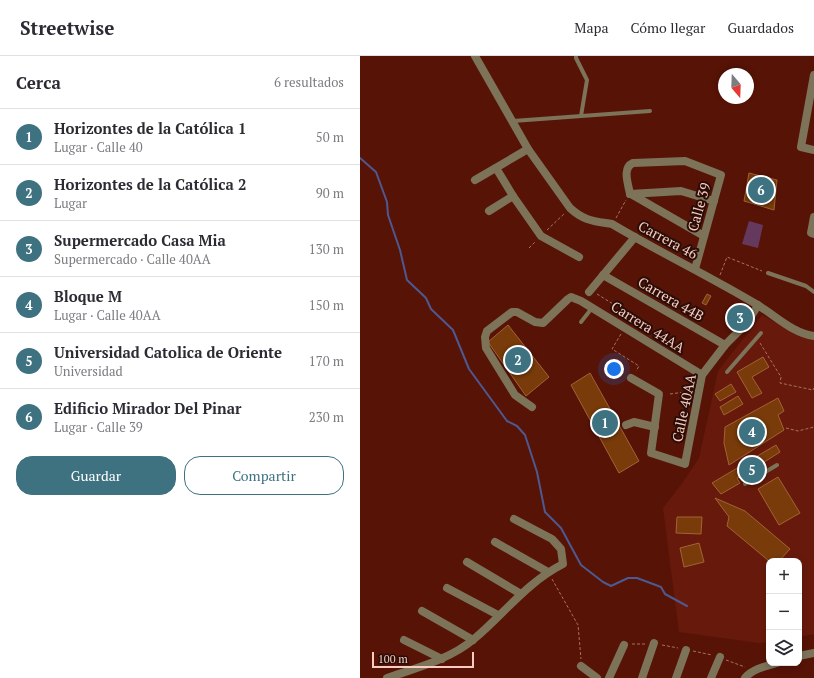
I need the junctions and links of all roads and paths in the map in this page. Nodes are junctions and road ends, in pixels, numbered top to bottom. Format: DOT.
graph roads {
  1 [pos="475,56"];
  2 [pos="576,56"];
  3 [pos="814,75"];
  4 [pos="650,111"];
  5 [pos="581,116"];
  6 [pos="512,121"];
  7 [pos="528,149"];
  8 [pos="814,150"];
  9 [pos="496,168"];
  10 [pos="475,180"];
  11 [pos="630,194"];
  12 [pos="513,196"];
  13 [pos="714,201"];
  14 [pos="570,208"];
  15 [pos="489,211"];
  16 [pos="814,217"];
  17 [pos="612,224"];
  18 [pos="812,233"];
  19 [pos="542,236"];
  20 [pos="704,236"];
  21 [pos="634,237"];
  22 [pos="529,248"];
  23 [pos="579,258"];
  24 [pos="695,269"];
  25 [pos="768,273"];
  26 [pos="604,275"];
  27 [pos="718,282"];
  28 [pos="590,291"];
  29 [pos="814,292"];
  30 [pos="758,305"];
  31 [pos="611,306"];
  32 [pos="592,307"];
  33 [pos="581,322"];
  34 [pos="625,328"];
  35 [pos="761,333"];
  36 [pos="814,336"];
  37 [pos="757,337"];
  38 [pos="725,345"];
  39 [pos="727,372"];
  40 [pos="702,375"];
  41 [pos="631,378"];
  42 [pos="813,389"];
  43 [pos="814,393"];
  44 [pos="670,394"];
  45 [pos="698,396"];
  46 [pos="532,407"];
  47 [pos="626,425"];
  48 [pos="655,427"];
  49 [pos="814,427"];
  50 [pos="786,428"];
  51 [pos="778,465"];
  52 [pos="745,484"];
  53 [pos="514,519"];
  54 [pos="495,542"];
  55 [pos="467,562"];
  56 [pos="548,572"];
  57 [pos="447,588"];
  58 [pos="520,594"];
  59 [pos="422,611"];
  60 [pos="498,615"];
  61 [pos="404,640"];
  62 [pos="473,640"];
  63 [pos="654,643"];
  64 [pos="624,645"];
  65 [pos="686,650"];
  66 [pos="814,653"];
  67 [pos="802,655"];
  68 [pos="720,657"];
  69 [pos="442,659"];
  70 [pos="581,666"];
  71 [pos="768,666"];
  72 [pos="746,676"];
  73 [pos="387,678"];
  74 [pos="597,678"];
  75 [pos="609,678"];
  76 [pos="642,678"];
  77 [pos="676,678"];
  78 [pos="711,678"];
  1 -- 6 [label="street, Carrera 46"];
  2 -- 5 [label="lane"];
  3 -- 8 [label="street"];
  4 -- 5 [label="lane"];
  5 -- 6 [label="lane"];
  6 -- 7 [label="street, Carrera 46"];
  7 -- 9 [label="street"];
  7 -- 14 [label="street, Carrera 46"];
  9 -- 10 [label="street"];
  9 -- 12 [label="street"];
  11 -- 13 [label="street"];
  11 -- 13 [label="street, Calle 39"];
  11 -- 17 [label="path"];
  11 -- 20 [label="street"];
  12 -- 15 [label="street"];
  12 -- 19 [label="street"];
  13 -- 20 [label="street, Calle 39"];
  14 -- 17 [label="street, Carrera 46"];
  14 -- 19 [label="path"];
  16 -- 18 [label="street"];
  17 -- 21 [label="street, Carrera 46"];
  19 -- 22 [label="path"];
  19 -- 23 [label="street"];
  20 -- 24 [label="street, Calle 39"];
  21 -- 24 [label="street, Carrera 46"];
  21 -- 26 [label="street"];
  24 -- 27 [label="street, Carrera 46"];
  25 -- 27 [label="path"];
  25 -- 29 [label="lane"];
  26 -- 28 [label="street"];
  26 -- 38 [label="street, Carrera 44B"];
  27 -- 30 [label="street, Carrera 46"];
  28 -- 31 [label="path"];
  30 -- 36 [label="street, Carrera 46"];
  30 -- 38 [label="street, Calle 40AA"];
  32 -- 33 [label="lane"];
  32 -- 34 [label="street, Carrera 44AA"];
  32 -- 46 [label="street, Carrera 44AA"];
  34 -- 40 [label="street, Carrera 44AA"];
  34 -- 41 [label="path"];
  35 -- 37 [label="lane"];
  37 -- 39 [label="lane"];
  37 -- 42 [label="path"];
  38 -- 40 [label="street, Calle 40AA"];
  40 -- 45 [label="street, Calle 40AA"];
  41 -- 48 [label="street"];
  42 -- 43 [label="path"];
  44 -- 45 [label="path"];
  45 -- 48 [label="street, Calle 40AA"];
  47 -- 48 [label="street"];
  49 -- 50 [label="path"];
  51 -- 52 [label="lane"];
  53 -- 56 [label="street"];
  54 -- 56 [label="street"];
  55 -- 58 [label="street"];
  56 -- 58 [label="street"];
  56 -- 70 [label="path"];
  57 -- 60 [label="street"];
  58 -- 60 [label="street"];
  59 -- 62 [label="street"];
  60 -- 62 [label="street"];
  61 -- 69 [label="street"];
  62 -- 69 [label="street"];
  63 -- 76 [label="street"];
  64 -- 75 [label="street"];
  65 -- 77 [label="street"];
  66 -- 67 [label="street"];
  68 -- 78 [label="street"];
  69 -- 73 [label="street"];
  70 -- 74 [label="street"];
  71 -- 72 [label="street"];
}
